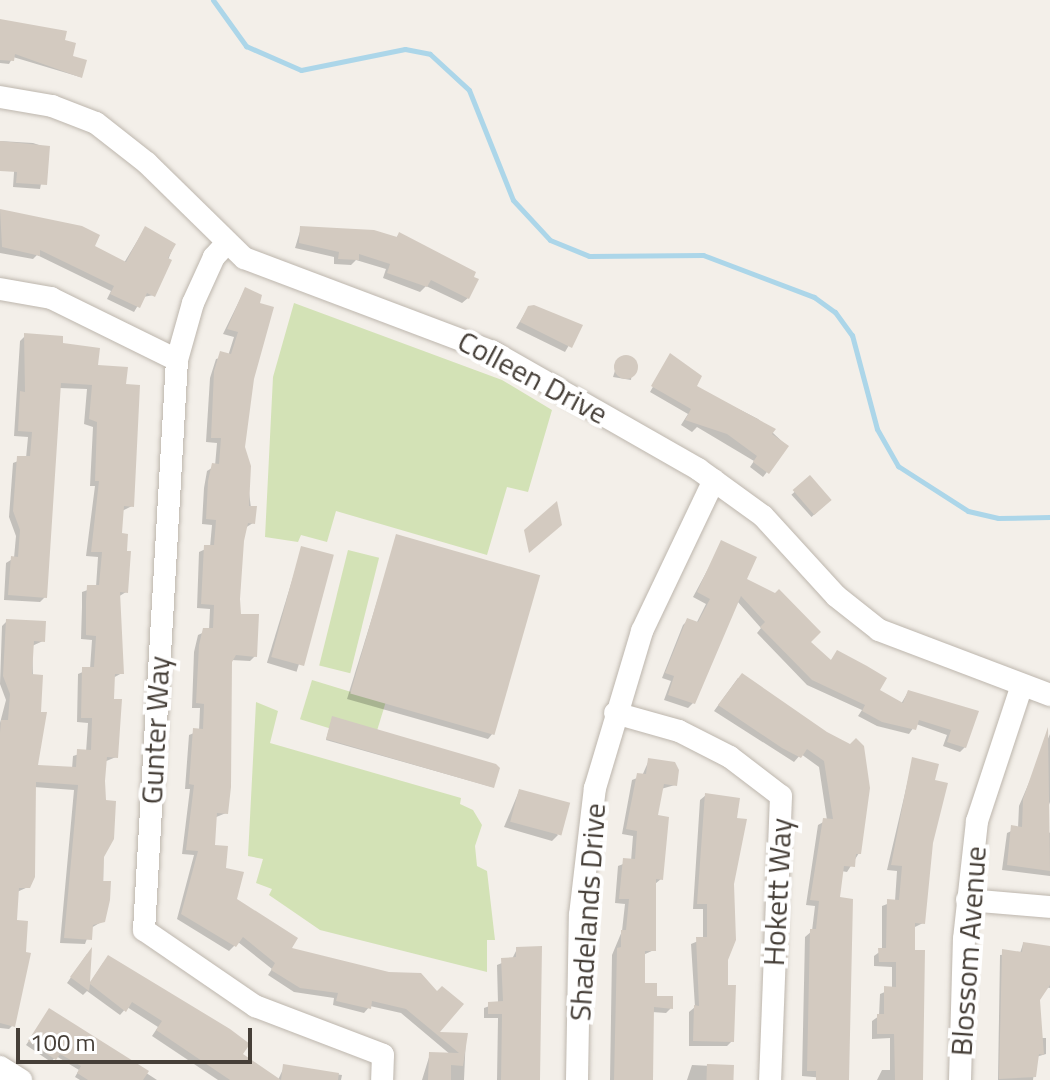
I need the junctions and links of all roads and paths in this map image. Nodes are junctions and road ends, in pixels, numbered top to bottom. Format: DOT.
graph roads {
  1 [pos="0,97"];
  2 [pos="226,244"];
  3 [pos="0,289"];
  4 [pos="177,360"];
  5 [pos="714,480"];
  6 [pos="1022,685"];
  7 [pos="1050,695"];
  8 [pos="615,713"];
  9 [pos="967,900"];
  10 [pos="1050,907"];
  11 [pos="0,1067"];
  12 [pos="21,1080"];
  13 [pos="382,1080"];
  14 [pos="577,1080"];
  15 [pos="770,1080"];
  16 [pos="960,1080"];
  1 -- 2 [label="street, Colleen Drive"];
  2 -- 4 [label="street, Gunter Way"];
  2 -- 5 [label="street, Colleen Drive"];
  3 -- 4 [label="street"];
  4 -- 13 [label="street, Gunter Way"];
  5 -- 6 [label="street, Colleen Drive"];
  5 -- 8 [label="street, Shadelands Drive"];
  6 -- 7 [label="street, Colleen Drive"];
  6 -- 9 [label="street, Blossom Avenue"];
  8 -- 14 [label="street, Shadelands Drive"];
  8 -- 15 [label="street, Hokett Way"];
  9 -- 10 [label="street"];
  9 -- 16 [label="street, Blossom Avenue"];
  11 -- 12 [label="street"];
}
